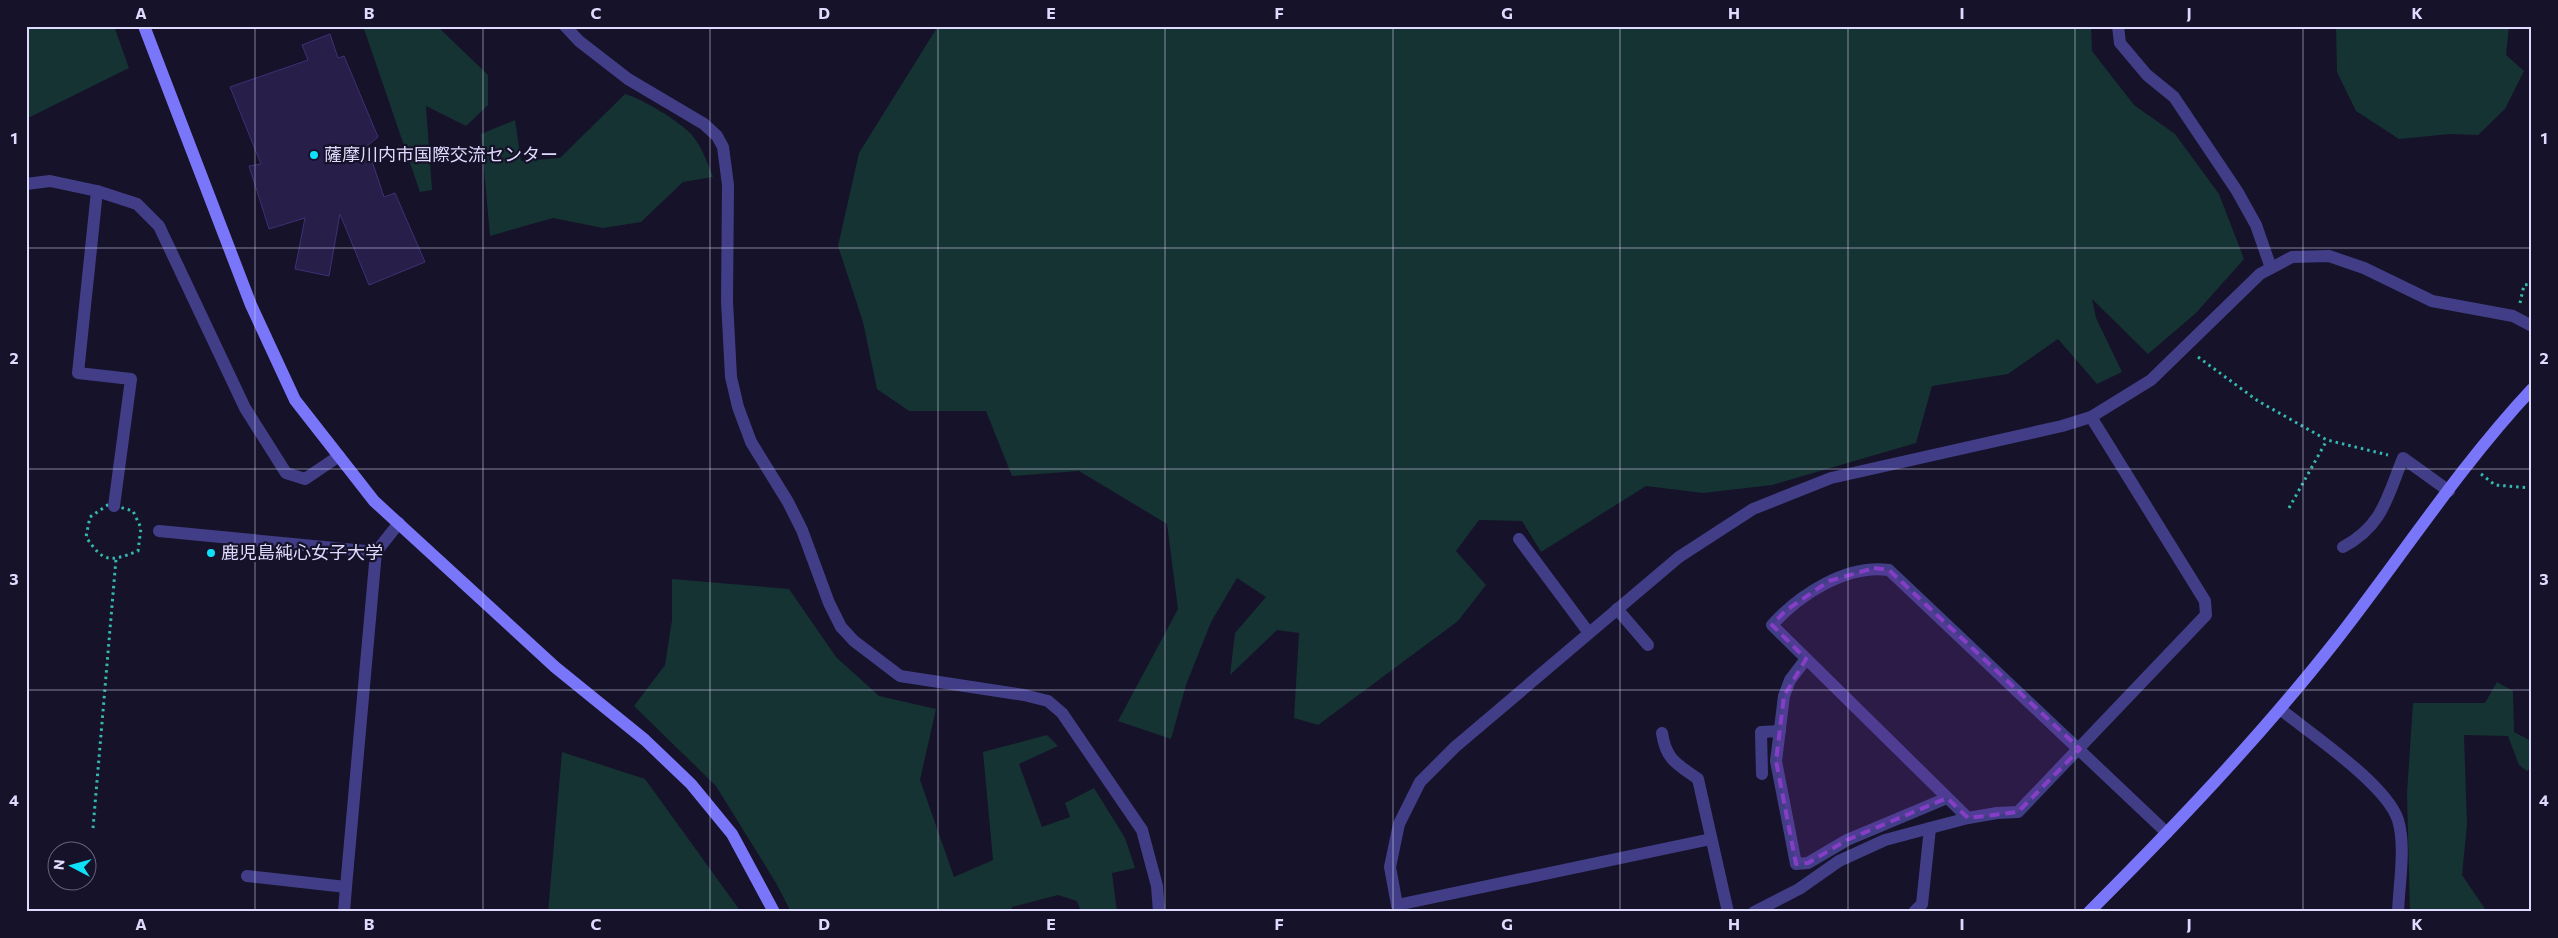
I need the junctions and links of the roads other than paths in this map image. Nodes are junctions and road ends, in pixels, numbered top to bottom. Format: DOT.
graph roads {
  1 [pos="144,26"];
  2 [pos="565,26"];
  3 [pos="2118,26"];
  4 [pos="26,184"];
  5 [pos="98,191"];
  6 [pos="2271,268"];
  7 [pos="2532,326"];
  8 [pos="2532,389"];
  9 [pos="2091,417"];
  10 [pos="339,456"];
  11 [pos="2450,491"];
  12 [pos="114,506"];
  13 [pos="399,524"];
  14 [pos="159,531"];
  15 [pos="1519,538"];
  16 [pos="2343,547"];
  17 [pos="376,552"];
  18 [pos="1617,609"];
  19 [pos="1589,633"];
  20 [pos="1648,645"];
  21 [pos="1806,659"];
  22 [pos="2280,709"];
  23 [pos="1780,731"];
  24 [pos="1662,733"];
  25 [pos="2080,749"];
  26 [pos="1762,774"];
  27 [pos="1947,798"];
  28 [pos="1968,818"];
  29 [pos="1930,828"];
  30 [pos="2168,834"];
  31 [pos="1712,838"];
  32 [pos="247,876"];
  33 [pos="346,887"];
  34 [pos="1399,908"];
  35 [pos="344,912"];
  36 [pos="774,912"];
  37 [pos="1159,912"];
  38 [pos="1728,912"];
  39 [pos="1754,912"];
  40 [pos="1914,912"];
  41 [pos="2089,912"];
  42 [pos="2398,912"];
  1 -- 10 [label="street"];
  2 -- 37 [label="street"];
  3 -- 6 [label="street"];
  4 -- 5 [label="street"];
  5 -- 10 [label="street"];
  5 -- 12 [label="street"];
  6 -- 7 [label="street"];
  6 -- 9 [label="street"];
  8 -- 11 [label="street"];
  9 -- 18 [label="street"];
  9 -- 25 [label="street"];
  10 -- 13 [label="street"];
  11 -- 16 [label="street"];
  11 -- 22 [label="street"];
  13 -- 17 [label="street"];
  13 -- 36 [label="street"];
  14 -- 17 [label="street"];
  15 -- 19 [label="street"];
  17 -- 33 [label="street"];
  18 -- 19 [label="street"];
  18 -- 20 [label="street"];
  19 -- 34 [label="street"];
  21 -- 23 [label="street"];
  21 -- 25 [label="street"];
  21 -- 27 [label="street"];
  22 -- 30 [label="street"];
  22 -- 42 [label="street"];
  23 -- 26 [label="street"];
  23 -- 27 [label="street"];
  24 -- 31 [label="street"];
  25 -- 28 [label="street"];
  25 -- 30 [label="street"];
  27 -- 28 [label="street"];
  28 -- 29 [label="street"];
  29 -- 39 [label="street"];
  29 -- 40 [label="street"];
  30 -- 41 [label="street"];
  31 -- 34 [label="street"];
  31 -- 38 [label="street"];
  32 -- 33 [label="street"];
  33 -- 35 [label="street"];
}
